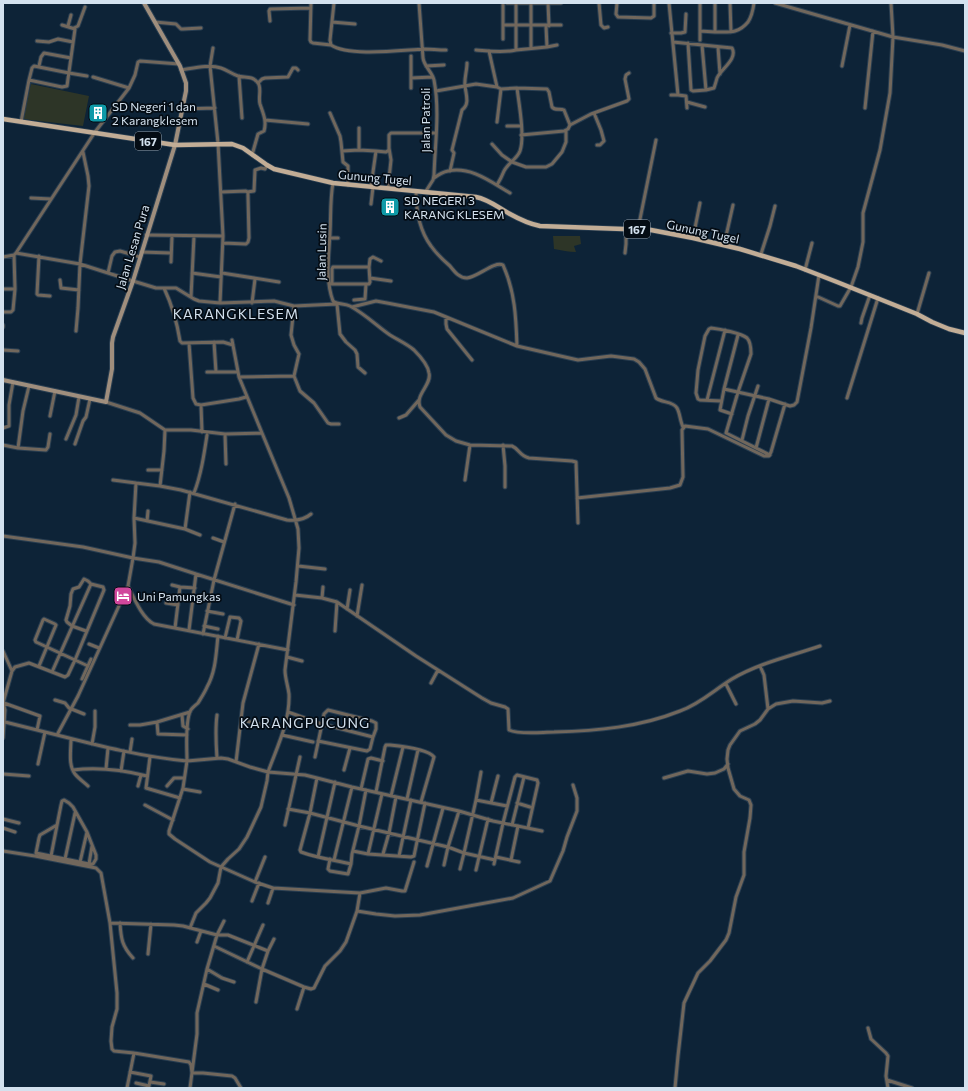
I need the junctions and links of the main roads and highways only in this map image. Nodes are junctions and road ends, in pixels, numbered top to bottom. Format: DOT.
graph roads {
  1 [pos="3,119"];
  2 [pos="965,333"];
  1 -- 2 [label="main road, Gunung Tugel / 167"];
}
